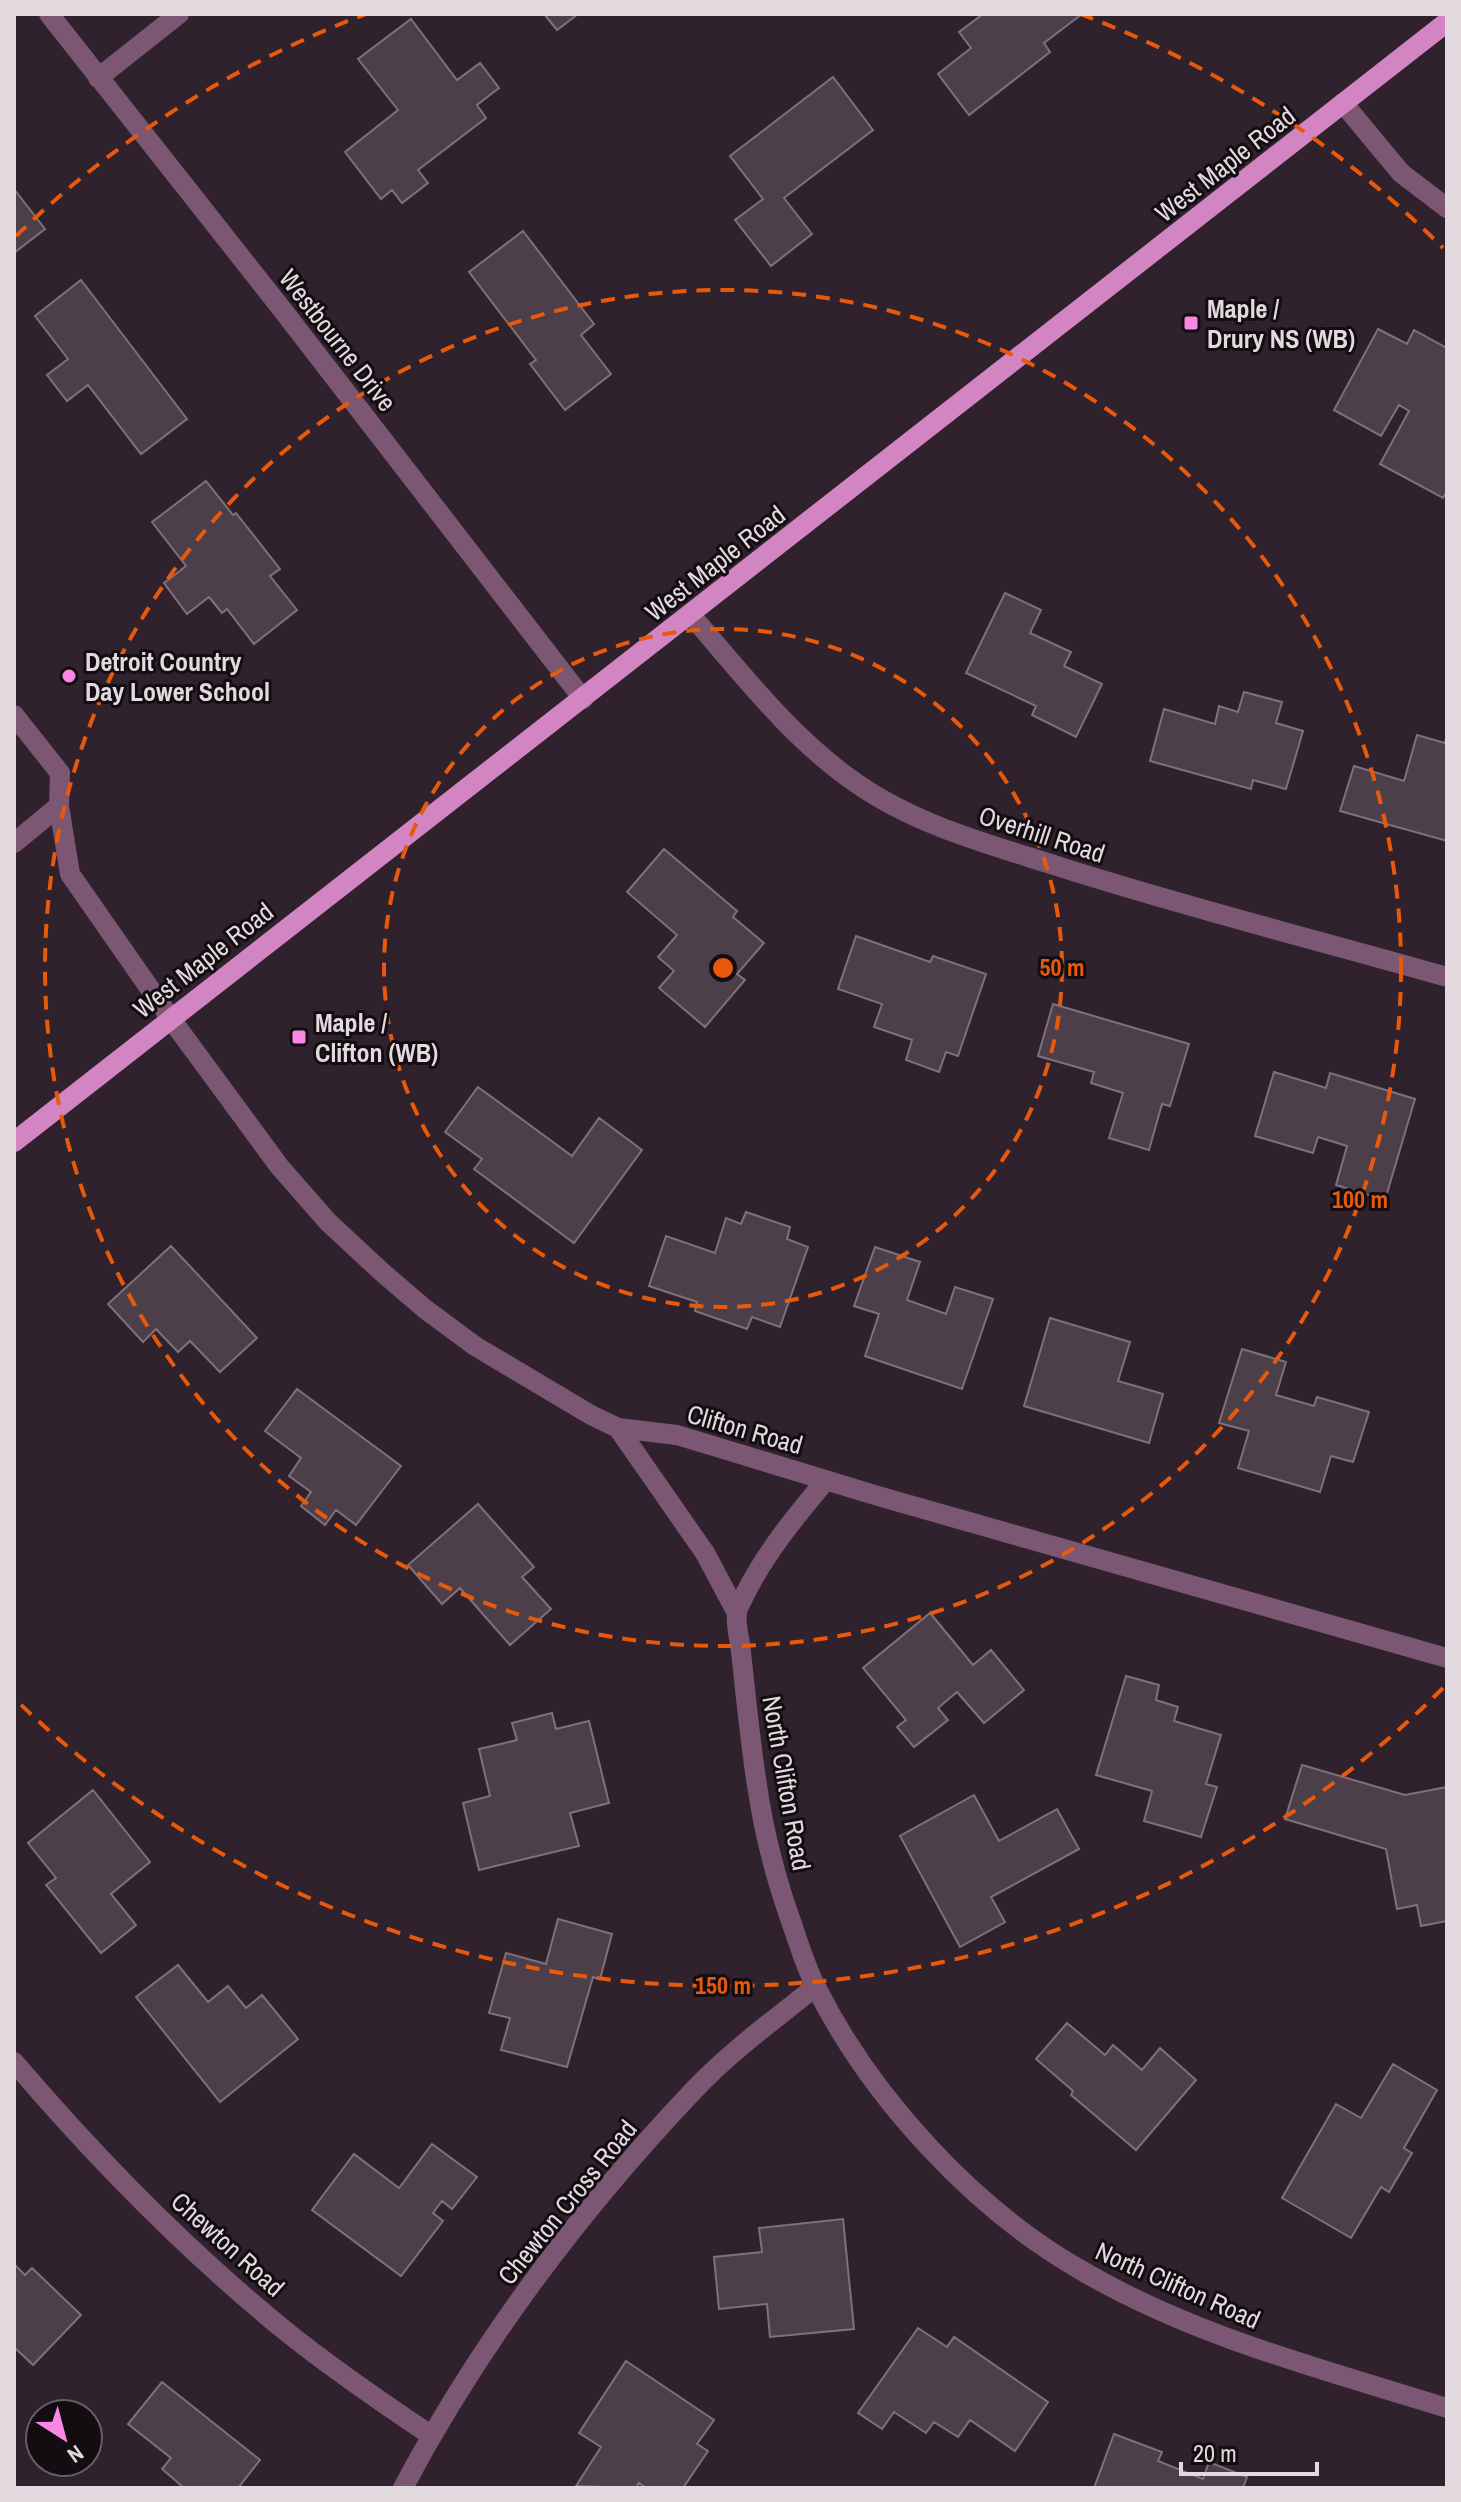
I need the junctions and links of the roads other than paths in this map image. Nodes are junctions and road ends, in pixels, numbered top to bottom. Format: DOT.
graph roads {
  1 [pos="49,14"];
  2 [pos="179,14"];
  3 [pos="1447,22"];
  4 [pos="98,78"];
  5 [pos="1343,103"];
  6 [pos="1447,208"];
  7 [pos="691,615"];
  8 [pos="583,699"];
  9 [pos="14,715"];
  10 [pos="59,806"];
  11 [pos="14,843"];
  12 [pos="1447,977"];
  13 [pos="171,1019"];
  14 [pos="14,1142"];
  15 [pos="618,1428"];
  16 [pos="826,1480"];
  17 [pos="737,1613"];
  18 [pos="1447,1658"];
  19 [pos="815,1987"];
  20 [pos="14,2062"];
  21 [pos="1447,2408"];
  22 [pos="432,2436"];
  23 [pos="403,2488"];
  1 -- 4 [label="street, Westbourne Drive"];
  2 -- 4 [label="street"];
  3 -- 5 [label="main road, West Maple Road"];
  4 -- 8 [label="street, Westbourne Drive"];
  5 -- 6 [label="street"];
  5 -- 7 [label="main road, West Maple Road"];
  7 -- 8 [label="main road, West Maple Road"];
  7 -- 12 [label="street, Overhill Road"];
  8 -- 13 [label="main road, West Maple Road"];
  9 -- 10 [label="street, Clifton Road"];
  10 -- 11 [label="street"];
  10 -- 13 [label="street, Clifton Road"];
  13 -- 14 [label="main road, West Maple Road"];
  13 -- 15 [label="street, Clifton Road"];
  15 -- 16 [label="street, Clifton Road"];
  15 -- 17 [label="street, North Clifton Road"];
  16 -- 17 [label="street"];
  16 -- 18 [label="street, Clifton Road"];
  17 -- 19 [label="street, North Clifton Road"];
  19 -- 21 [label="street, North Clifton Road"];
  19 -- 22 [label="street, Chewton Cross Road"];
  20 -- 22 [label="street, Chewton Road"];
  22 -- 23 [label="street, Chewton Cross Road"];
}
